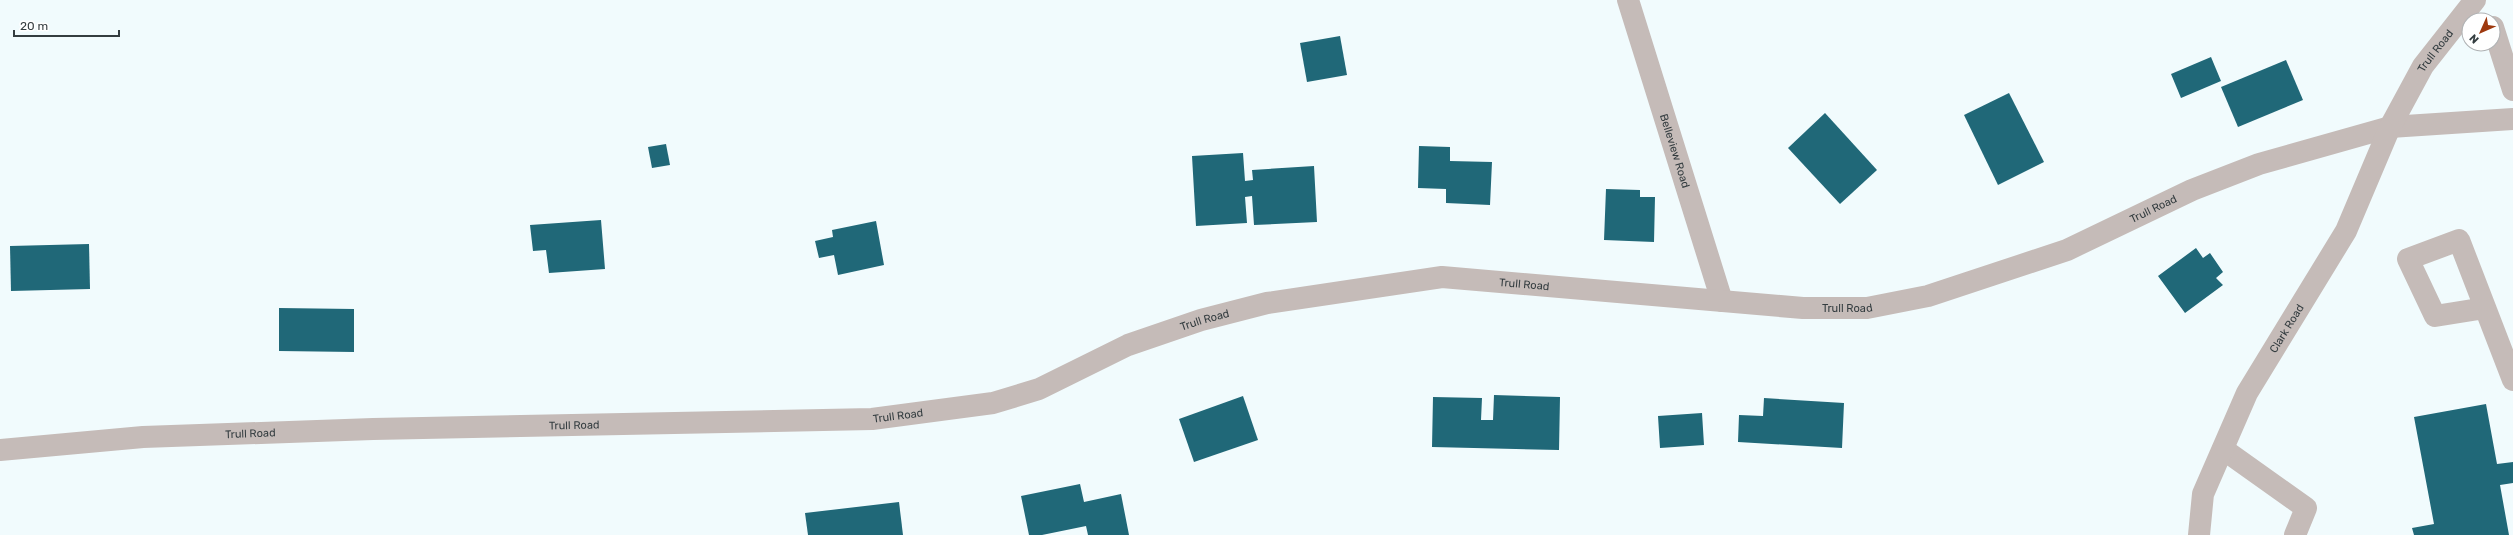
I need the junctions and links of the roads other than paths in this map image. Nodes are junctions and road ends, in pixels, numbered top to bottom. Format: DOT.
graph roads {
  1 [pos="1628,0"];
  2 [pos="2475,0"];
  3 [pos="2479,0"];
  4 [pos="2486,12"];
  5 [pos="2501,52"];
  6 [pos="2513,90"];
  7 [pos="2513,119"];
  8 [pos="2390,127"];
  9 [pos="1722,301"];
  10 [pos="2485,308"];
  11 [pos="2513,380"];
  12 [pos="2223,449"];
  13 [pos="0,450"];
  14 [pos="2199,535"];
  15 [pos="2295,535"];
  1 -- 9 [label="street, Belleview Road"];
  2 -- 8 [label="street, Trull Road"];
  3 -- 4 [label="street"];
  5 -- 6 [label="street"];
  7 -- 8 [label="street, Trull Road"];
  8 -- 9 [label="street, Trull Road"];
  8 -- 12 [label="street, Clark Road"];
  9 -- 13 [label="street, Trull Road"];
  10 -- 11 [label="street"];
  12 -- 14 [label="street, Clark Road"];
  12 -- 15 [label="street"];
}
